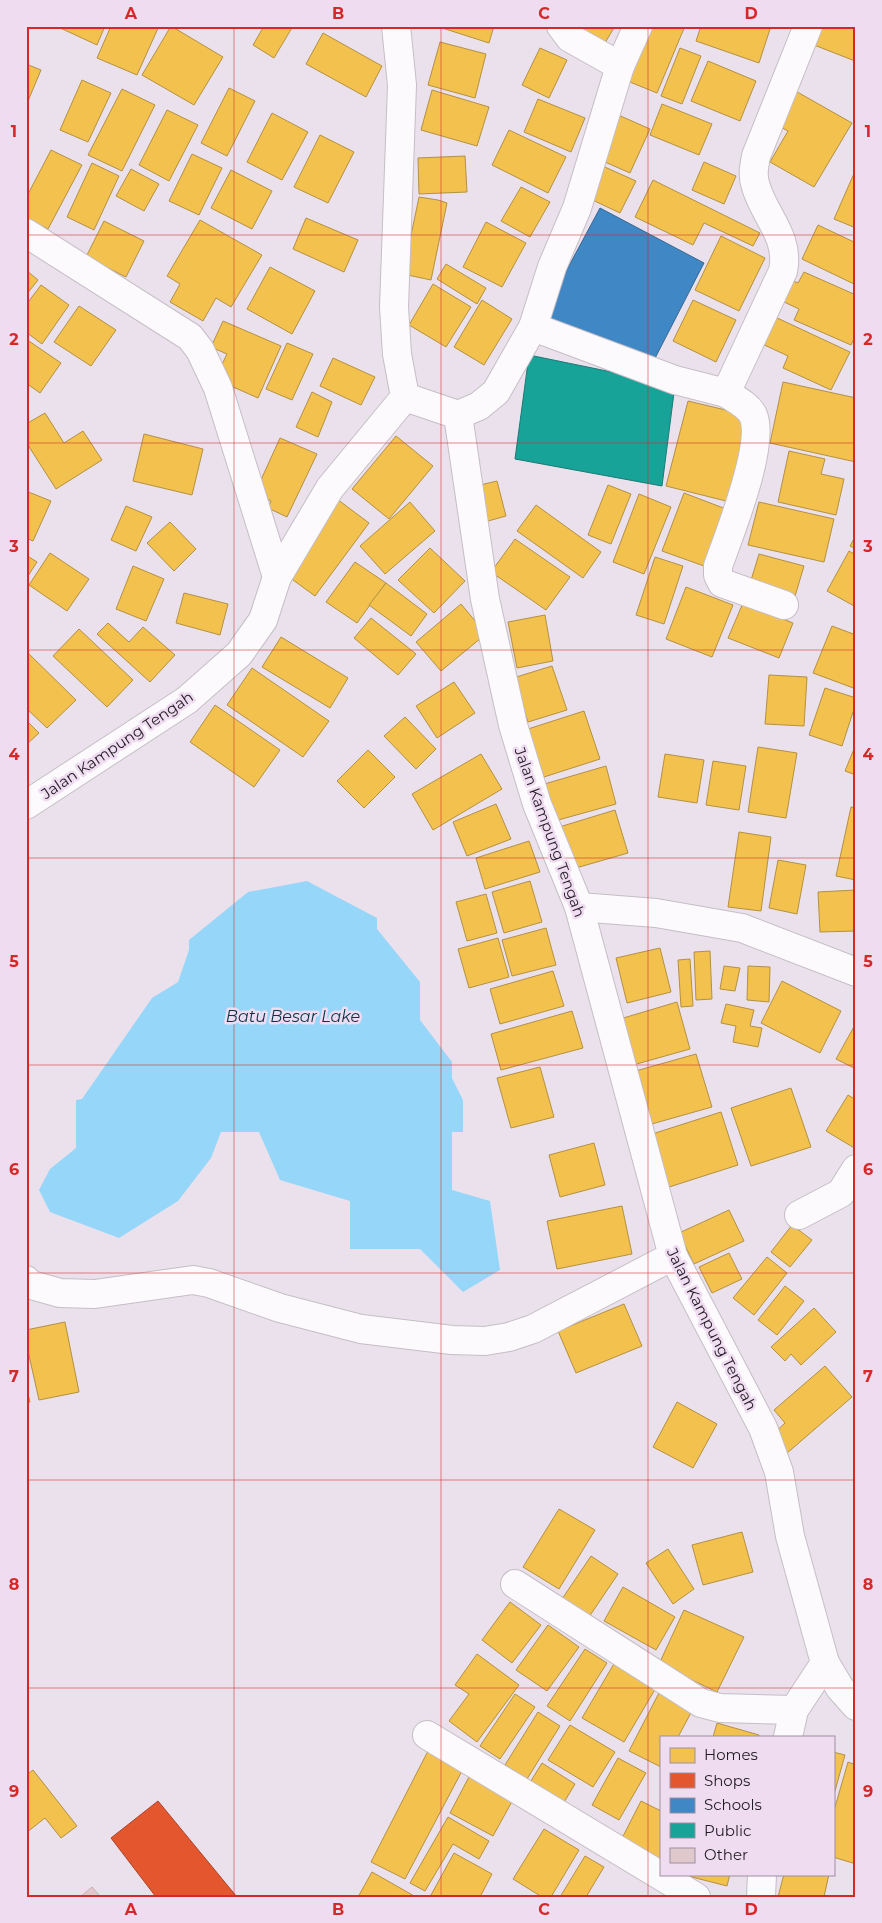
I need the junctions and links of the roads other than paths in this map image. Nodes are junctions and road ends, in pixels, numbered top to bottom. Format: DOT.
graph roads {
  1 [pos="396,26"];
  2 [pos="561,26"];
  3 [pos="638,26"];
  4 [pos="808,26"];
  5 [pos="620,66"];
  6 [pos="26,232"];
  7 [pos="533,327"];
  8 [pos="726,393"];
  9 [pos="405,397"];
  10 [pos="458,415"];
  11 [pos="277,577"];
  12 [pos="784,605"];
  13 [pos="26,805"];
  14 [pos="579,907"];
  15 [pos="856,972"];
  16 [pos="856,1169"];
  17 [pos="799,1215"];
  18 [pos="673,1256"];
  19 [pos="27,1283"];
  20 [pos="515,1584"];
  21 [pos="825,1663"];
  22 [pos="856,1706"];
  23 [pos="794,1710"];
  24 [pos="427,1735"];
  25 [pos="788,1736"];
  26 [pos="660,1875"];
  27 [pos="661,1876"];
  28 [pos="762,1876"];
  29 [pos="696,1897"];
  30 [pos="761,1897"];
  1 -- 9 [label="street"];
  2 -- 5 [label="street"];
  3 -- 5 [label="street"];
  4 -- 8 [label="street"];
  5 -- 7 [label="street"];
  6 -- 11 [label="street"];
  7 -- 8 [label="street"];
  7 -- 10 [label="street"];
  8 -- 12 [label="street"];
  9 -- 10 [label="street"];
  9 -- 11 [label="street, Jalan Kampung Tengah"];
  10 -- 14 [label="street, Jalan Kampung Tengah"];
  11 -- 13 [label="street, Jalan Kampung Tengah"];
  14 -- 15 [label="street"];
  14 -- 18 [label="street, Jalan Kampung Tengah"];
  16 -- 17 [label="street"];
  18 -- 19 [label="street"];
  18 -- 21 [label="street, Jalan Kampung Tengah"];
  20 -- 23 [label="street"];
  21 -- 22 [label="street, Jalan Kampung Tengah"];
  21 -- 23 [label="street"];
  23 -- 25 [label="street"];
  24 -- 26 [label="street"];
  27 -- 29 [label="street"];
  28 -- 30 [label="street"];
}
